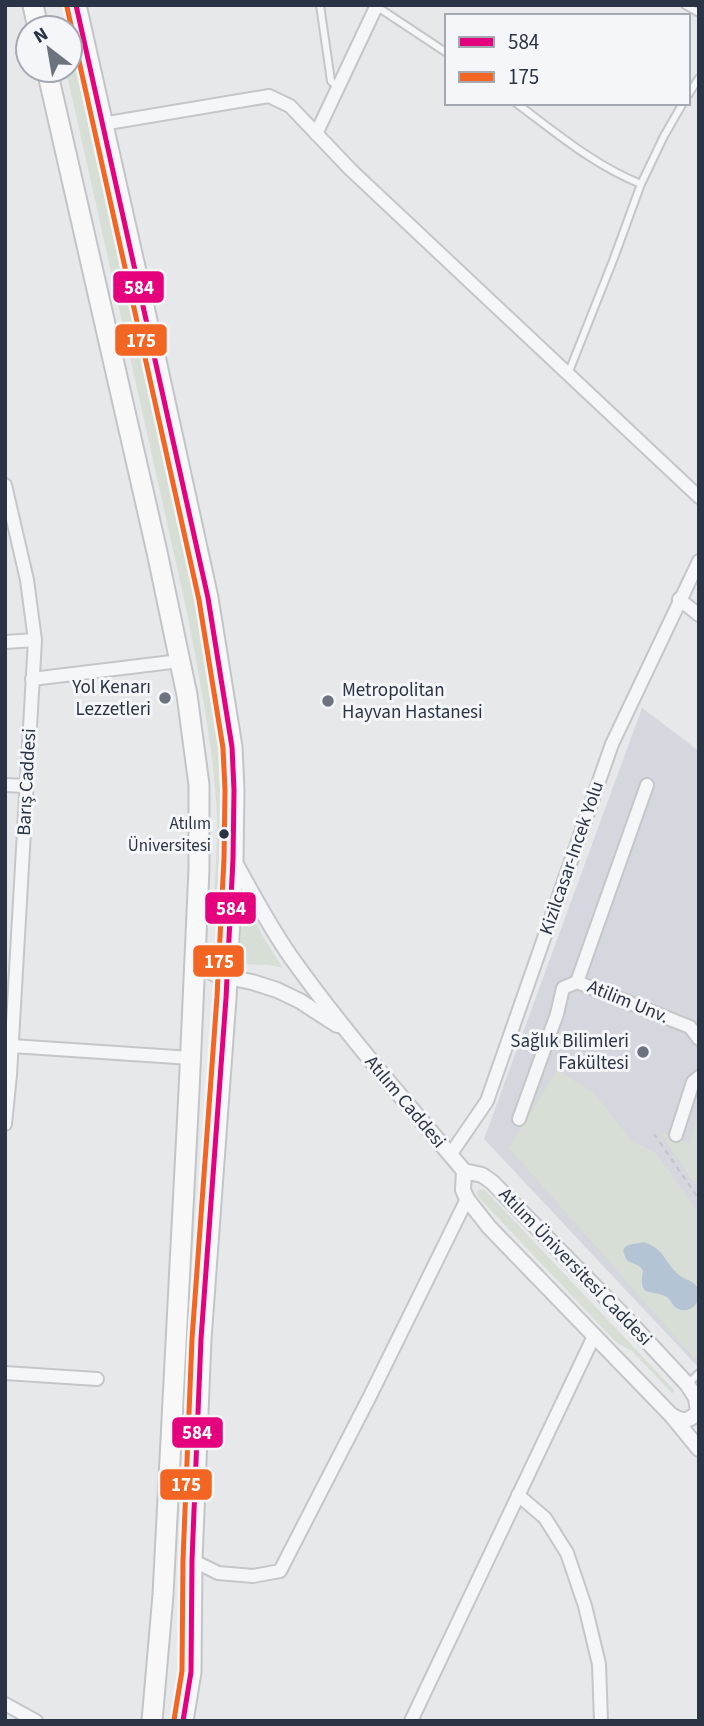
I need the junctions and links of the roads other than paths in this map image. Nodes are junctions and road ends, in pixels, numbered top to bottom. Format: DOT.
graph roads {
  1 [pos="76,5"];
  2 [pos="320,5"];
  3 [pos="685,5"];
  4 [pos="376,6"];
  5 [pos="699,13"];
  6 [pos="445,52"];
  7 [pos="50,84"];
  8 [pos="338,88"];
  9 [pos="519,105"];
  10 [pos="682,105"];
  11 [pos="103,124"];
  12 [pos="316,134"];
  13 [pos="641,184"];
  14 [pos="568,374"];
  15 [pos="5,485"];
  16 [pos="699,497"];
  17 [pos="699,561"];
  18 [pos="679,599"];
  19 [pos="699,615"];
  20 [pos="35,640"];
  21 [pos="5,642"];
  22 [pos="180,661"];
  23 [pos="32,679"];
  24 [pos="5,785"];
  25 [pos="647,785"];
  26 [pos="26,786"];
  27 [pos="233,859"];
  28 [pos="12,927"];
  29 [pos="196,952"];
  30 [pos="227,977"];
  31 [pos="578,982"];
  32 [pos="347,1032"];
  33 [pos="699,1039"];
  34 [pos="12,1046"];
  35 [pos="191,1059"];
  36 [pos="8,1075"];
  37 [pos="699,1077"];
  38 [pos="519,1119"];
  39 [pos="5,1124"];
  40 [pos="676,1135"];
  41 [pos="450,1155"];
  42 [pos="464,1171"];
  43 [pos="467,1199"];
  44 [pos="594,1336"];
  45 [pos="5,1373"];
  46 [pos="699,1373"];
  47 [pos="97,1379"];
  48 [pos="687,1384"];
  49 [pos="697,1398"];
  50 [pos="671,1415"];
  51 [pos="699,1448"];
  52 [pos="518,1495"];
  53 [pos="192,1560"];
  54 [pos="5,1704"];
  55 [pos="36,1721"];
  56 [pos="152,1721"];
  57 [pos="183,1721"];
  58 [pos="411,1721"];
  59 [pos="601,1721"];
  1 -- 11 [label="main road"];
  2 -- 8 [label="lane"];
  3 -- 5 [label="lane"];
  4 -- 6 [label="lane"];
  4 -- 8 [label="street"];
  7 -- 22 [label="main road"];
  8 -- 12 [label="street"];
  9 -- 13 [label="lane"];
  10 -- 13 [label="lane"];
  11 -- 12 [label="street"];
  11 -- 27 [label="main road"];
  12 -- 14 [label="street"];
  13 -- 14 [label="lane"];
  14 -- 16 [label="street"];
  15 -- 20 [label="street, Barış Caddesi"];
  17 -- 18 [label="street, Kizilcasar-Incek Yolu"];
  18 -- 19 [label="street"];
  18 -- 41 [label="street, Kizilcasar-Incek Yolu"];
  20 -- 21 [label="street"];
  20 -- 23 [label="street, Barış Caddesi"];
  22 -- 23 [label="street"];
  22 -- 29 [label="main road"];
  23 -- 26 [label="street, Barış Caddesi"];
  24 -- 26 [label="street"];
  25 -- 31 [label="street"];
  26 -- 28 [label="street, Barış Caddesi"];
  27 -- 30 [label="main road"];
  27 -- 32 [label="street, Atılım Caddesi"];
  28 -- 34 [label="street, Barış Caddesi"];
  29 -- 30 [label="street, Atılım Caddesi"];
  29 -- 35 [label="main road"];
  30 -- 32 [label="street, Atılım Caddesi"];
  30 -- 53 [label="main road"];
  31 -- 33 [label="street, Atilim Unv."];
  31 -- 38 [label="street, Atilim Unv."];
  32 -- 41 [label="street, Atılım Caddesi"];
  34 -- 35 [label="street"];
  34 -- 36 [label="street, Barış Caddesi"];
  35 -- 56 [label="main road"];
  36 -- 39 [label="street, Barış Caddesi"];
  37 -- 40 [label="street"];
  41 -- 42 [label="street, Atılım Caddesi"];
  42 -- 43 [label="street, Atılım Üniversitesi Caddesi"];
  42 -- 48 [label="street, Atılım Üniversitesi Caddesi"];
  43 -- 44 [label="street, Atılım Üniversitesi Caddesi"];
  43 -- 53 [label="street"];
  44 -- 50 [label="street, Atılım Üniversitesi Caddesi"];
  44 -- 52 [label="street"];
  45 -- 47 [label="street"];
  46 -- 48 [label="lane"];
  48 -- 49 [label="street, Atılım Üniversitesi Caddesi"];
  49 -- 50 [label="street, Atılım Üniversitesi Caddesi"];
  50 -- 51 [label="street, Atılım Üniversitesi Caddesi"];
  52 -- 58 [label="street"];
  52 -- 59 [label="street"];
  53 -- 57 [label="main road"];
  54 -- 55 [label="street"];
}
